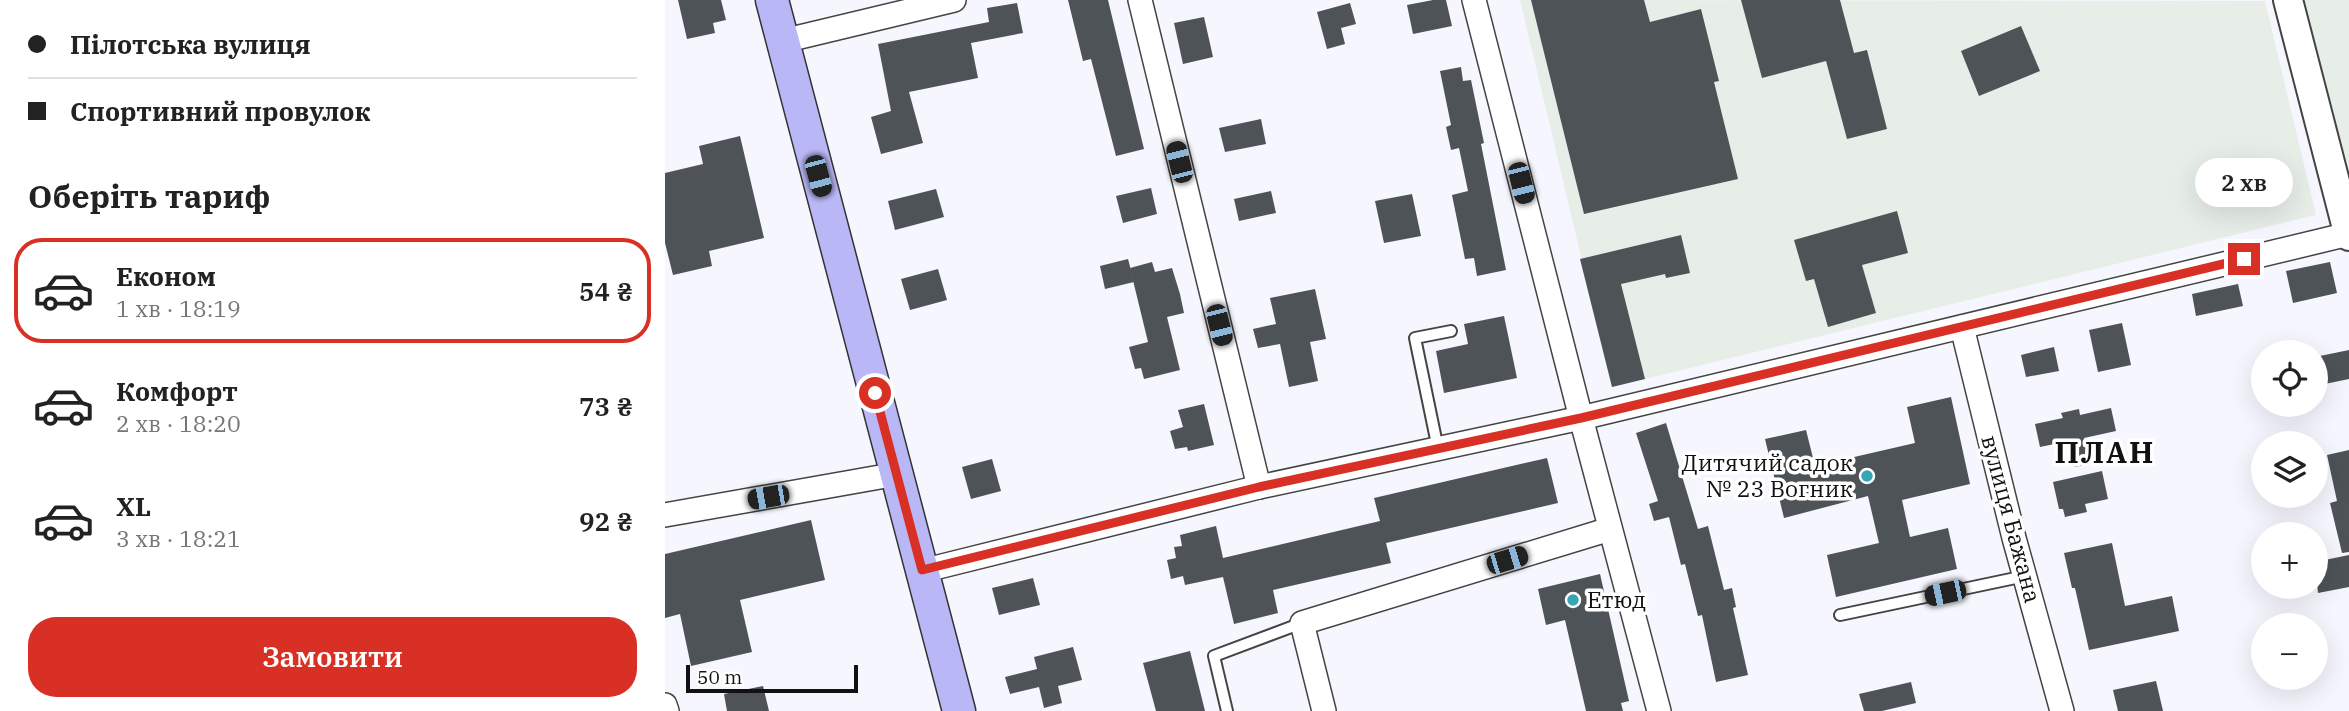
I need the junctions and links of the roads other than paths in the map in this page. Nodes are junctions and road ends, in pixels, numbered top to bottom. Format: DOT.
graph roads {
  1 [pos="772,0"];
  2 [pos="954,0"];
  3 [pos="1140,0"];
  4 [pos="1475,0"];
  5 [pos="2288,0"];
  6 [pos="783,41"];
  7 [pos="2349,235"];
  8 [pos="1962,327"];
  9 [pos="1451,331"];
  10 [pos="1581,418"];
  11 [pos="1438,449"];
  12 [pos="897,474"];
  13 [pos="1259,487"];
  14 [pos="665,515"];
  15 [pos="1610,529"];
  16 [pos="922,570"];
  17 [pos="2025,576"];
  18 [pos="1840,615"];
  19 [pos="1302,624"];
  20 [pos="665,705"];
  21 [pos="667,711"];
  22 [pos="959,711"];
  23 [pos="1227,711"];
  24 [pos="1324,711"];
  25 [pos="1659,711"];
  26 [pos="2062,711"];
  1 -- 6 [label="main road"];
  2 -- 6 [label="street"];
  3 -- 13 [label="street"];
  4 -- 10 [label="street"];
  5 -- 7 [label="street"];
  6 -- 12 [label="main road"];
  7 -- 8 [label="street"];
  8 -- 10 [label="street"];
  8 -- 17 [label="street, вулиця Бажана"];
  9 -- 11 [label="lane"];
  10 -- 11 [label="street"];
  10 -- 15 [label="street"];
  11 -- 13 [label="street"];
  12 -- 14 [label="street"];
  12 -- 16 [label="main road"];
  13 -- 16 [label="street"];
  15 -- 19 [label="street"];
  15 -- 25 [label="street"];
  16 -- 22 [label="main road"];
  17 -- 18 [label="lane"];
  17 -- 26 [label="street, вулиця Бажана"];
  19 -- 23 [label="lane"];
  19 -- 24 [label="street"];
  20 -- 21 [label="street"];
}
